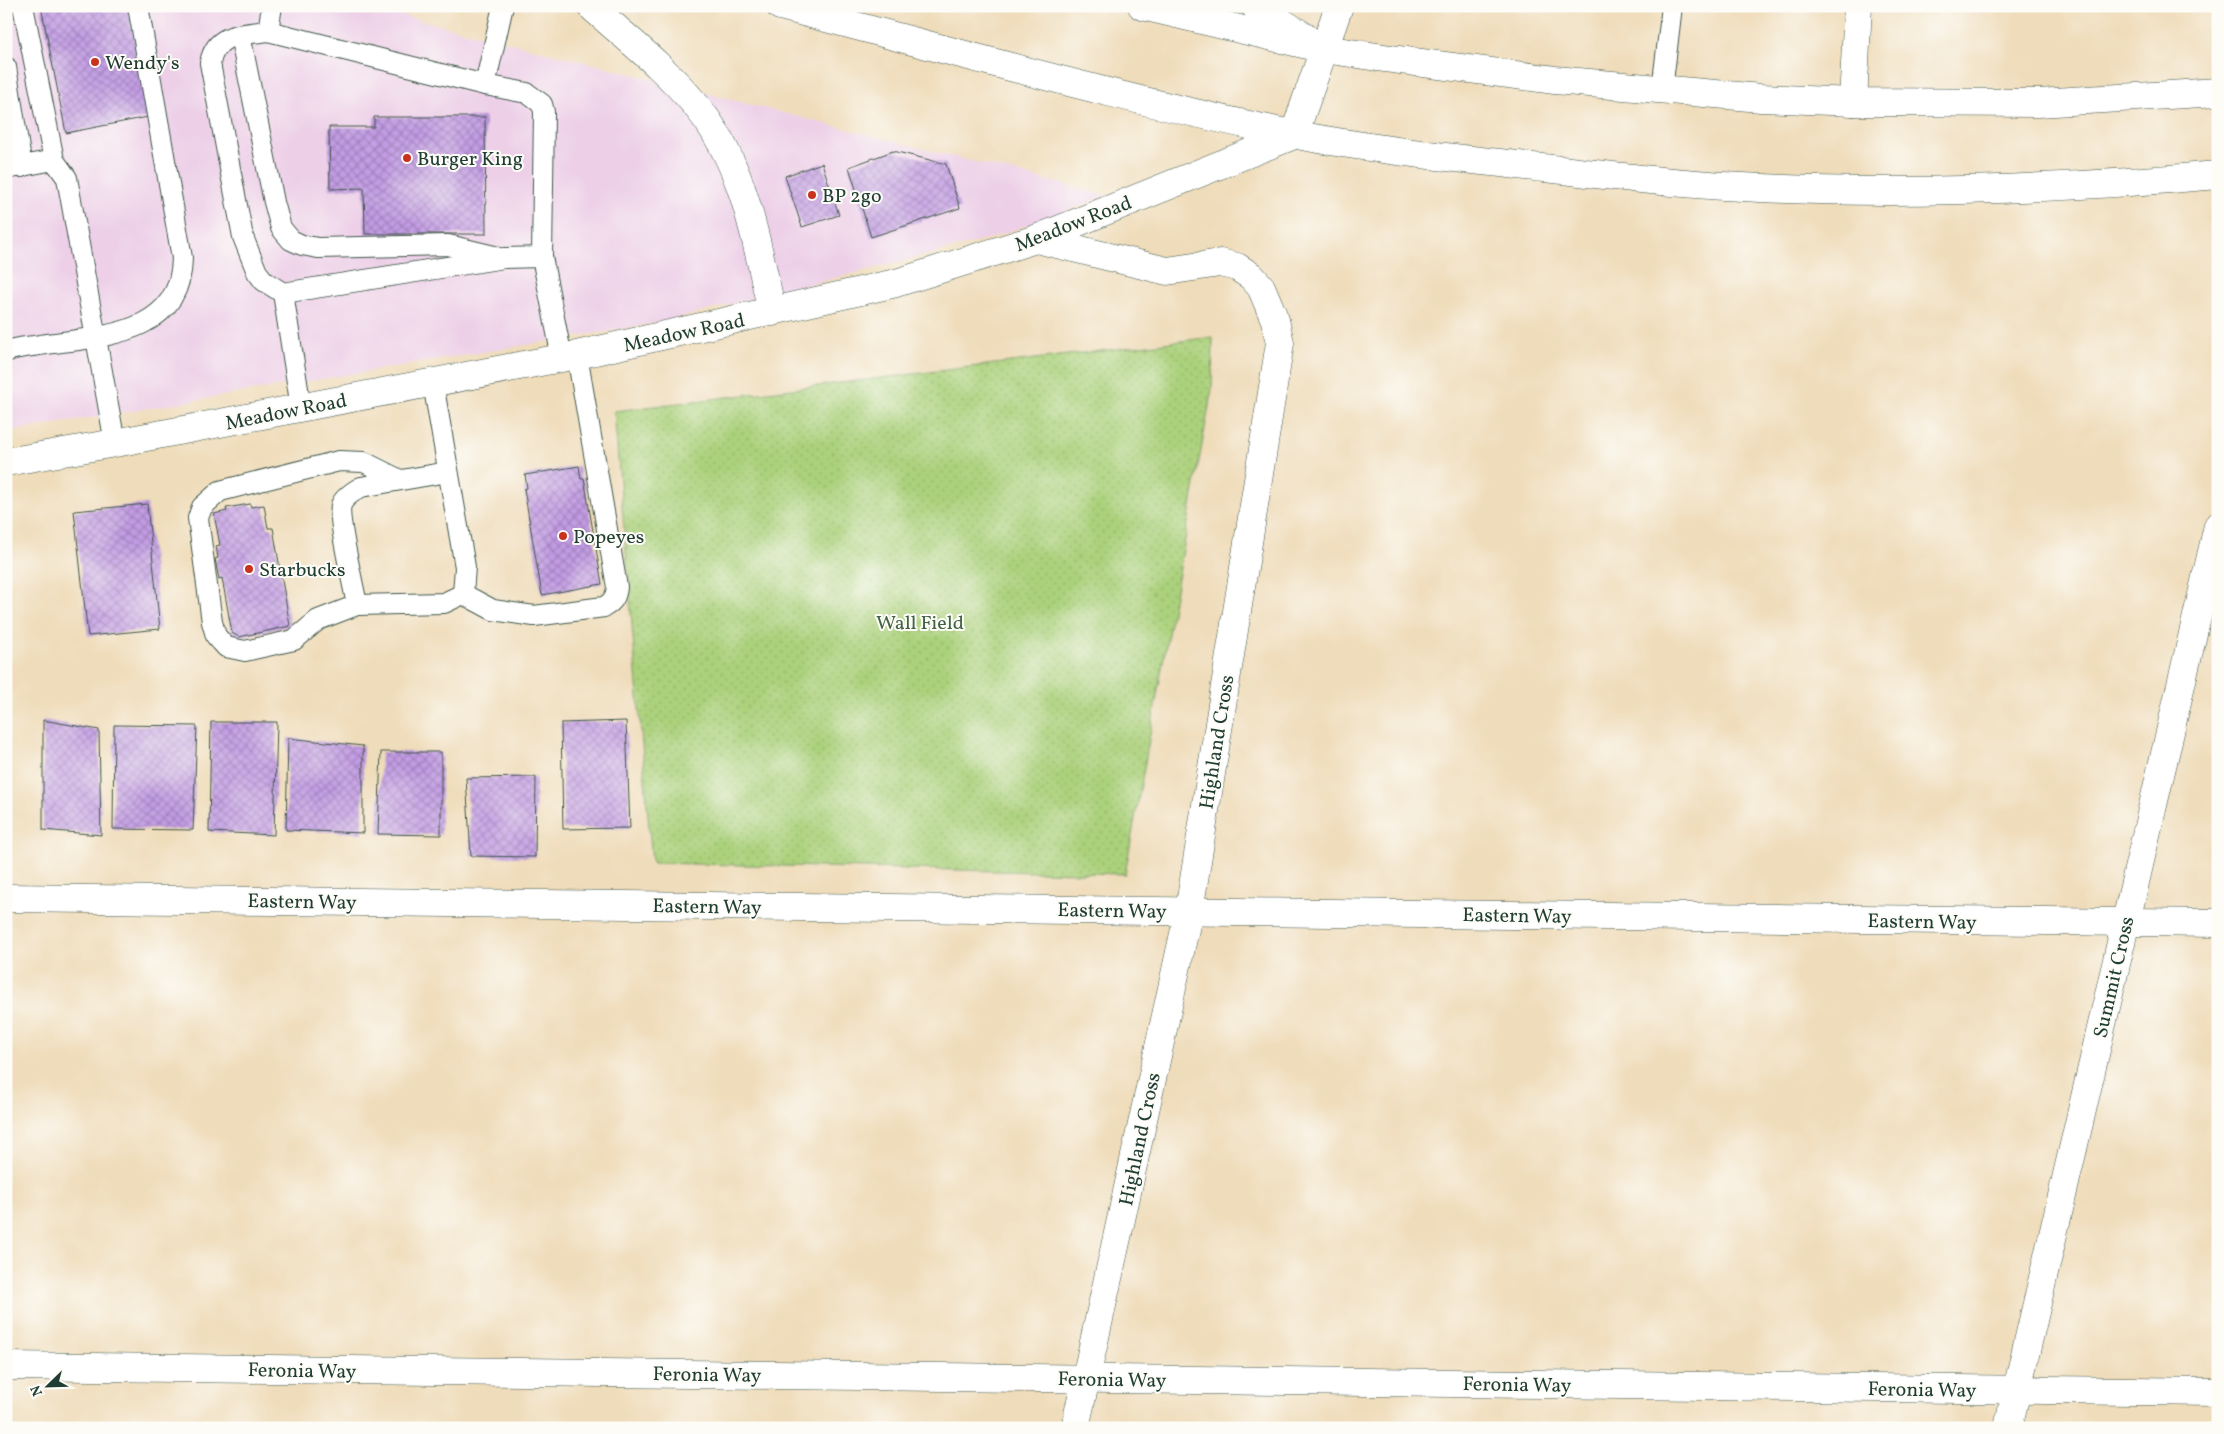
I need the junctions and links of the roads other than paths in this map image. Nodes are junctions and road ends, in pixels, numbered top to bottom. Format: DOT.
graph roads {
  1 [pos="24,6"];
  2 [pos="138,6"];
  3 [pos="272,6"];
  4 [pos="503,6"];
  5 [pos="591,6"];
  6 [pos="780,6"];
  7 [pos="1142,6"];
  8 [pos="1255,6"];
  9 [pos="1339,6"];
  10 [pos="1672,6"];
  11 [pos="1858,6"];
  12 [pos="268,31"];
  13 [pos="240,35"];
  14 [pos="1324,49"];
  15 [pos="6,67"];
  16 [pos="486,85"];
  17 [pos="1662,90"];
  18 [pos="2218,92"];
  19 [pos="1853,102"];
  20 [pos="1294,134"];
  21 [pos="54,160"];
  22 [pos="14,168"];
  23 [pos="2218,175"];
  24 [pos="1036,238"];
  25 [pos="542,257"];
  26 [pos="504,258"];
  27 [pos="283,293"];
  28 [pos="772,312"];
  29 [pos="95,336"];
  30 [pos="6,352"];
  31 [pos="569,356"];
  32 [pos="433,383"];
  33 [pos="301,408"];
  34 [pos="115,444"];
  35 [pos="6,462"];
  36 [pos="448,472"];
  37 [pos="400,480"];
  38 [pos="2218,526"];
  39 [pos="463,594"];
  40 [pos="357,605"];
  41 [pos="6,898"];
  42 [pos="1189,911"];
  43 [pos="2218,923"];
  44 [pos="2125,924"];
  45 [pos="6,1366"];
  46 [pos="1087,1378"];
  47 [pos="2016,1391"];
  48 [pos="2218,1392"];
  49 [pos="1075,1428"];
  50 [pos="2008,1428"];
  1 -- 21 [label="lane"];
  2 -- 29 [label="lane"];
  3 -- 12 [label="lane"];
  4 -- 16 [label="lane"];
  5 -- 28 [label="main road"];
  6 -- 20 [label="main road"];
  7 -- 14 [label="main road"];
  8 -- 14 [label="main road"];
  9 -- 14 [label="main road"];
  10 -- 17 [label="lane"];
  11 -- 19 [label="main road"];
  12 -- 13 [label="lane"];
  12 -- 16 [label="lane"];
  13 -- 26 [label="lane"];
  13 -- 27 [label="lane"];
  14 -- 17 [label="main road"];
  14 -- 20 [label="main road"];
  15 -- 22 [label="lane"];
  16 -- 25 [label="lane"];
  17 -- 19 [label="main road"];
  18 -- 19 [label="main road"];
  20 -- 23 [label="main road"];
  20 -- 24 [label="main road, Meadow Road"];
  21 -- 22 [label="lane"];
  21 -- 29 [label="lane"];
  24 -- 28 [label="main road, Meadow Road"];
  24 -- 42 [label="main road, Highland Cross"];
  25 -- 26 [label="lane"];
  25 -- 31 [label="lane"];
  26 -- 27 [label="lane"];
  27 -- 33 [label="lane"];
  28 -- 31 [label="main road, Meadow Road"];
  29 -- 30 [label="lane"];
  29 -- 34 [label="lane"];
  31 -- 32 [label="main road, Meadow Road"];
  31 -- 39 [label="lane"];
  32 -- 33 [label="main road, Meadow Road"];
  32 -- 36 [label="lane"];
  33 -- 34 [label="main road, Meadow Road"];
  34 -- 35 [label="main road, Meadow Road"];
  36 -- 37 [label="lane"];
  36 -- 39 [label="lane"];
  37 -- 40 [label="lane"];
  37 -- 40 [label="lane"];
  38 -- 44 [label="main road, Summit Cross"];
  39 -- 40 [label="lane"];
  41 -- 42 [label="main road, Eastern Way"];
  42 -- 44 [label="main road, Eastern Way"];
  42 -- 46 [label="main road, Highland Cross"];
  43 -- 44 [label="main road, Eastern Way"];
  44 -- 47 [label="main road, Summit Cross"];
  45 -- 46 [label="main road, Feronia Way"];
  46 -- 47 [label="main road, Feronia Way"];
  46 -- 49 [label="main road, Highland Cross"];
  47 -- 48 [label="main road, Feronia Way"];
  47 -- 50 [label="main road, Summit Cross"];
}
